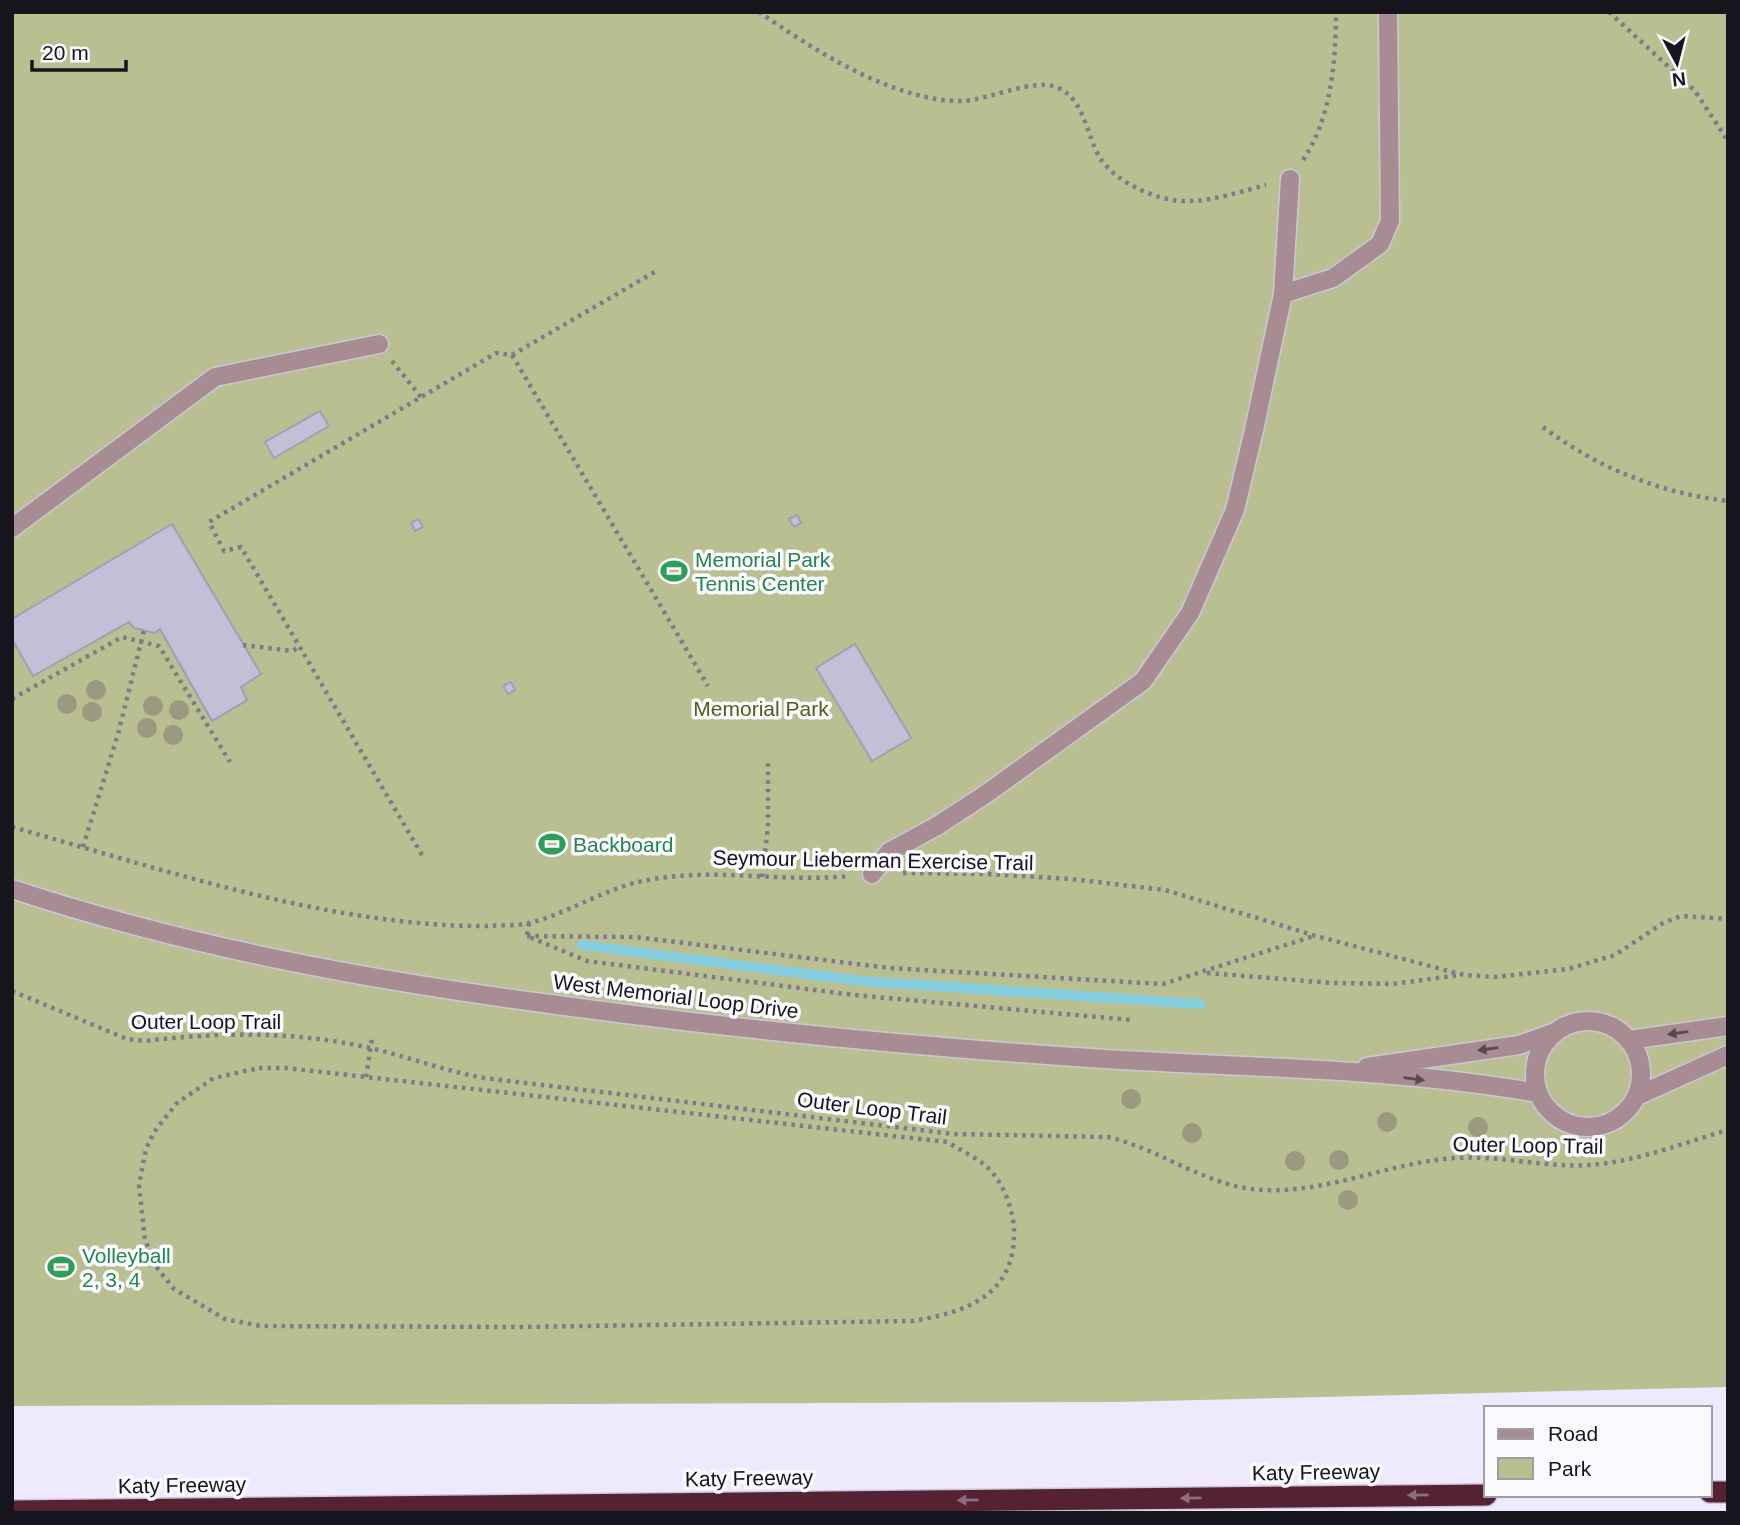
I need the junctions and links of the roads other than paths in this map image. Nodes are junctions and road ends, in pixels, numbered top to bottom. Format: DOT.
graph roads {
  1 [pos="1388,12"];
  2 [pos="1290,178"];
  3 [pos="1283,294"];
  4 [pos="379,344"];
  5 [pos="12,528"];
  6 [pos="872,874"];
  7 [pos="12,889"];
  8 [pos="1728,1026"];
  9 [pos="1554,1032"];
  10 [pos="1629,1040"];
  11 [pos="1728,1055"];
  12 [pos="1346,1070"];
  13 [pos="1538,1093"];
  14 [pos="1637,1096"];
  15 [pos="1484,1495"];
  16 [pos="1036,1500"];
  17 [pos="12,1504"];
  18 [pos="12,1511"];
  19 [pos="87,1511"];
  20 [pos="1135,1513"];
  1 -- 3 [label="street"];
  2 -- 3 [label="street"];
  3 -- 6 [label="street"];
  4 -- 5 [label="street"];
  7 -- 12 [label="street, West Memorial Loop Drive"];
  8 -- 10 [label="street, one-way"];
  9 -- 10 [label="street"];
  9 -- 12 [label="street, West Memorial Loop Drive, one-way"];
  9 -- 13 [label="street"];
  10 -- 14 [label="street"];
  11 -- 14 [label="street"];
  12 -- 13 [label="street, West Memorial Loop Drive, one-way"];
  13 -- 14 [label="street"];
  15 -- 16 [label="highway, Katy Freeway, one-way"];
  16 -- 19 [label="highway, Katy Freeway, one-way"];
  16 -- 20 [label="highway"];
  17 -- 19 [label="highway"];
  18 -- 19 [label="highway, Katy Freeway"];
}
